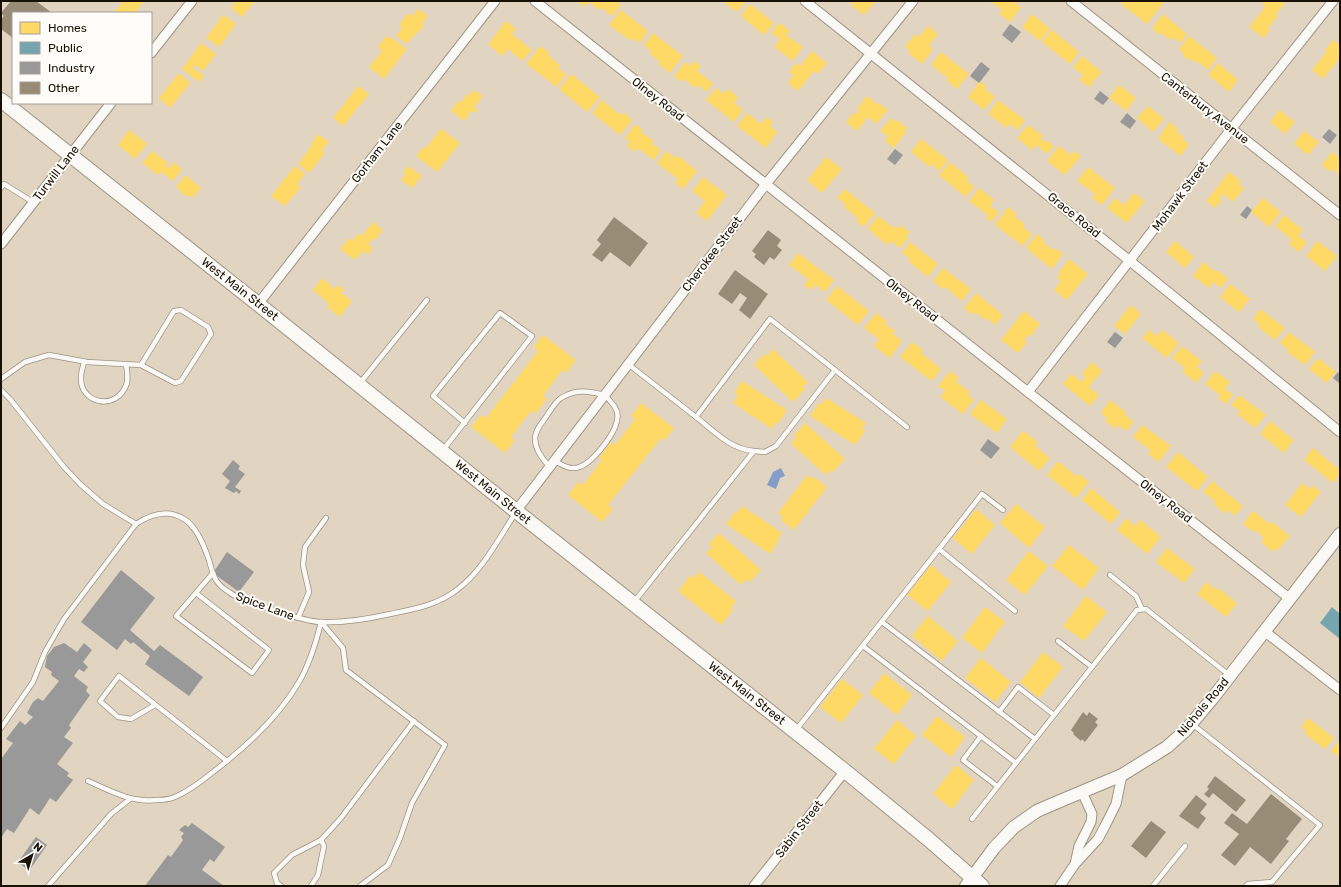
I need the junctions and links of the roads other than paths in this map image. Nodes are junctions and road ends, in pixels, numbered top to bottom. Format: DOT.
graph roads {
  1 [pos="192,1"];
  2 [pos="495,1"];
  3 [pos="535,1"];
  4 [pos="805,1"];
  5 [pos="913,1"];
  6 [pos="1070,1"];
  7 [pos="1333,1"];
  8 [pos="152,52"];
  9 [pos="872,54"];
  10 [pos="1,100"];
  11 [pos="110,104"];
  12 [pos="1232,128"];
  13 [pos="70,155"];
  14 [pos="766,184"];
  15 [pos="1,188"];
  16 [pos="33,202"];
  17 [pos="1340,215"];
  18 [pos="1,244"];
  19 [pos="1130,261"];
  20 [pos="427,300"];
  21 [pos="258,304"];
  22 [pos="84,362"];
  23 [pos="126,364"];
  24 [pos="628,364"];
  25 [pos="141,365"];
  26 [pos="835,370"];
  27 [pos="1,379"];
  28 [pos="359,384"];
  29 [pos="1,390"];
  30 [pos="1028,392"];
  31 [pos="605,395"];
  32 [pos="696,417"];
  33 [pos="464,423"];
  34 [pos="907,427"];
  35 [pos="1340,432"];
  36 [pos="754,451"];
  37 [pos="442,452"];
  38 [pos="552,464"];
  39 [pos="1002,510"];
  40 [pos="516,511"];
  41 [pos="326,518"];
  42 [pos="136,524"];
  43 [pos="1340,534"];
  44 [pos="939,549"];
  45 [pos="213,573"];
  46 [pos="1110,575"];
  47 [pos="196,593"];
  48 [pos="1289,598"];
  49 [pos="633,603"];
  50 [pos="1142,609"];
  51 [pos="1015,611"];
  52 [pos="298,618"];
  53 [pos="321,622"];
  54 [pos="882,622"];
  55 [pos="1264,631"];
  56 [pos="1058,641"];
  57 [pos="863,646"];
  58 [pos="1092,667"];
  59 [pos="1230,676"];
  60 [pos="1340,690"];
  61 [pos="156,705"];
  62 [pos="999,712"];
  63 [pos="1054,715"];
  64 [pos="414,721"];
  65 [pos="1192,724"];
  66 [pos="1,728"];
  67 [pos="795,731"];
  68 [pos="981,736"];
  69 [pos="1034,739"];
  70 [pos="227,761"];
  71 [pos="1016,763"];
  72 [pos="845,771"];
  73 [pos="1122,775"];
  74 [pos="88,781"];
  75 [pos="997,786"];
  76 [pos="1082,792"];
  77 [pos="130,799"];
  78 [pos="972,818"];
  79 [pos="321,840"];
  80 [pos="1185,846"];
  81 [pos="1075,864"];
  82 [pos="974,883"];
  83 [pos="48,886"];
  84 [pos="281,886"];
  85 [pos="311,886"];
  86 [pos="360,886"];
  87 [pos="754,886"];
  88 [pos="1060,886"];
  89 [pos="1153,886"];
  90 [pos="1246,886"];
  1 -- 8 [label="street"];
  2 -- 21 [label="street, Gorham Lane"];
  3 -- 14 [label="street, Olney Road"];
  4 -- 9 [label="street, Grace Road"];
  5 -- 9 [label="street, Cherokee Street"];
  6 -- 12 [label="street, Canterbury Avenue"];
  7 -- 12 [label="street, Mohawk Street"];
  9 -- 14 [label="street, Cherokee Street"];
  9 -- 19 [label="street, Grace Road"];
  10 -- 13 [label="main road, West Main Street"];
  11 -- 13 [label="street, Turwill Lane"];
  12 -- 17 [label="street, Canterbury Avenue"];
  12 -- 19 [label="street, Mohawk Street"];
  13 -- 16 [label="street, Turwill Lane"];
  13 -- 21 [label="main road, West Main Street"];
  14 -- 24 [label="street, Cherokee Street"];
  14 -- 30 [label="street, Olney Road"];
  15 -- 16 [label="lane"];
  16 -- 18 [label="street, Turwill Lane"];
  19 -- 30 [label="street, Mohawk Street"];
  19 -- 35 [label="street, Grace Road"];
  20 -- 28 [label="lane"];
  21 -- 28 [label="main road, West Main Street"];
  22 -- 23 [label="lane"];
  22 -- 23 [label="lane"];
  22 -- 27 [label="lane"];
  23 -- 25 [label="lane"];
  24 -- 31 [label="street, Cherokee Street"];
  24 -- 32 [label="lane"];
  25 -- 25 [label="lane"];
  26 -- 32 [label="lane"];
  26 -- 34 [label="lane"];
  26 -- 36 [label="lane"];
  28 -- 37 [label="main road, West Main Street"];
  29 -- 42 [label="lane"];
  30 -- 48 [label="street, Olney Road"];
  31 -- 38 [label="street, Cherokee Street"];
  31 -- 38 [label="lane"];
  31 -- 38 [label="lane"];
  32 -- 36 [label="lane"];
  33 -- 33 [label="lane"];
  33 -- 37 [label="lane"];
  36 -- 49 [label="lane"];
  37 -- 40 [label="main road, West Main Street"];
  38 -- 40 [label="street, Cherokee Street"];
  39 -- 44 [label="lane"];
  40 -- 49 [label="main road, West Main Street"];
  40 -- 53 [label="lane, Spice Lane"];
  41 -- 52 [label="lane"];
  42 -- 45 [label="lane, Spice Lane"];
  42 -- 66 [label="lane"];
  43 -- 48 [label="street, Nichols Road"];
  44 -- 51 [label="lane"];
  44 -- 54 [label="lane"];
  45 -- 47 [label="lane"];
  45 -- 52 [label="lane, Spice Lane"];
  46 -- 50 [label="lane"];
  47 -- 47 [label="lane"];
  48 -- 55 [label="street, Nichols Road"];
  49 -- 67 [label="main road, West Main Street"];
  50 -- 58 [label="lane"];
  50 -- 59 [label="lane"];
  52 -- 53 [label="lane, Spice Lane"];
  53 -- 64 [label="lane"];
  53 -- 70 [label="lane"];
  54 -- 57 [label="lane"];
  54 -- 62 [label="lane"];
  55 -- 59 [label="street, Nichols Road"];
  55 -- 60 [label="street"];
  56 -- 58 [label="lane"];
  57 -- 67 [label="lane"];
  57 -- 68 [label="lane"];
  58 -- 63 [label="lane"];
  59 -- 65 [label="street, Nichols Road"];
  61 -- 61 [label="lane"];
  61 -- 70 [label="lane"];
  62 -- 63 [label="lane"];
  62 -- 69 [label="lane"];
  63 -- 69 [label="lane"];
  64 -- 79 [label="lane"];
  64 -- 86 [label="lane"];
  65 -- 73 [label="street, Nichols Road"];
  65 -- 90 [label="lane"];
  67 -- 72 [label="main road, West Main Street"];
  68 -- 71 [label="lane"];
  68 -- 75 [label="lane"];
  69 -- 71 [label="lane"];
  70 -- 77 [label="lane"];
  71 -- 75 [label="lane"];
  72 -- 82 [label="main road, West Main Street"];
  72 -- 87 [label="street, Sabin Street"];
  73 -- 76 [label="street, Nichols Road"];
  73 -- 81 [label="street"];
  74 -- 77 [label="lane"];
  75 -- 78 [label="lane"];
  76 -- 81 [label="street"];
  76 -- 82 [label="street, Nichols Road"];
  77 -- 83 [label="lane"];
  79 -- 84 [label="lane"];
  79 -- 85 [label="lane"];
  80 -- 89 [label="lane"];
  81 -- 88 [label="street"];
}
